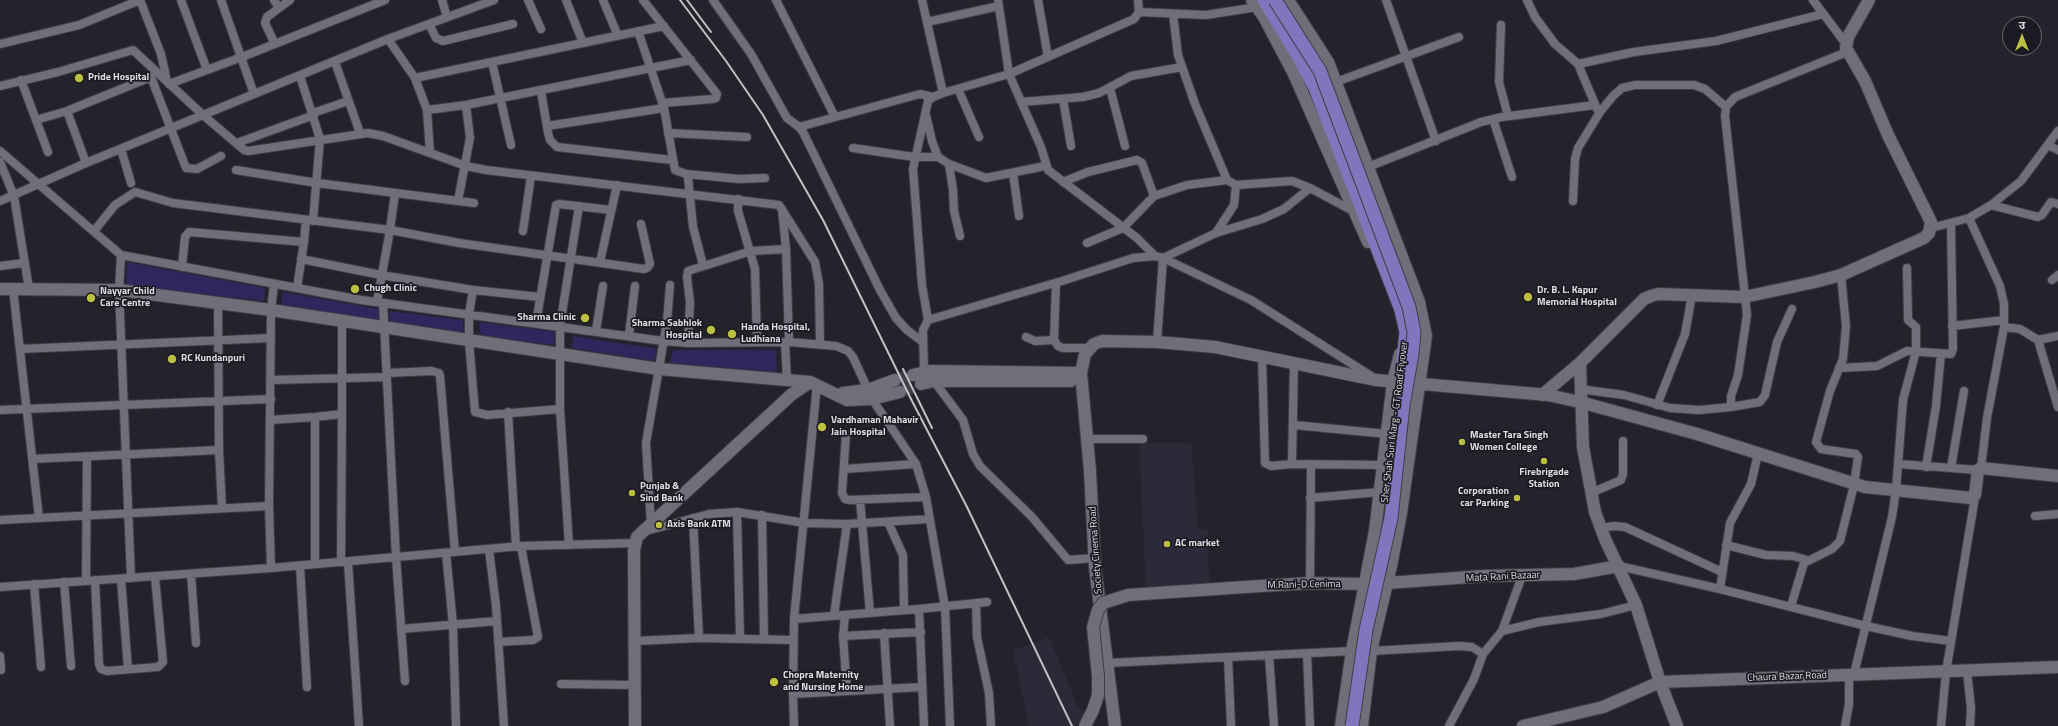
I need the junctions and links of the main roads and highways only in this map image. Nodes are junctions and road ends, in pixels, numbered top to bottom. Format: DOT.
graph roads {
  1 [pos="1275,0"];
  2 [pos="1258,2"];
  3 [pos="1344,726"];
  4 [pos="1352,726"];
  1 -- 4 [label="main road, Sher Shah Suri Marg - GT Road Flyover, bridge"];
  2 -- 3 [label="main road, Sher Shah Suri Marg - GT Road Flyover"];
}
